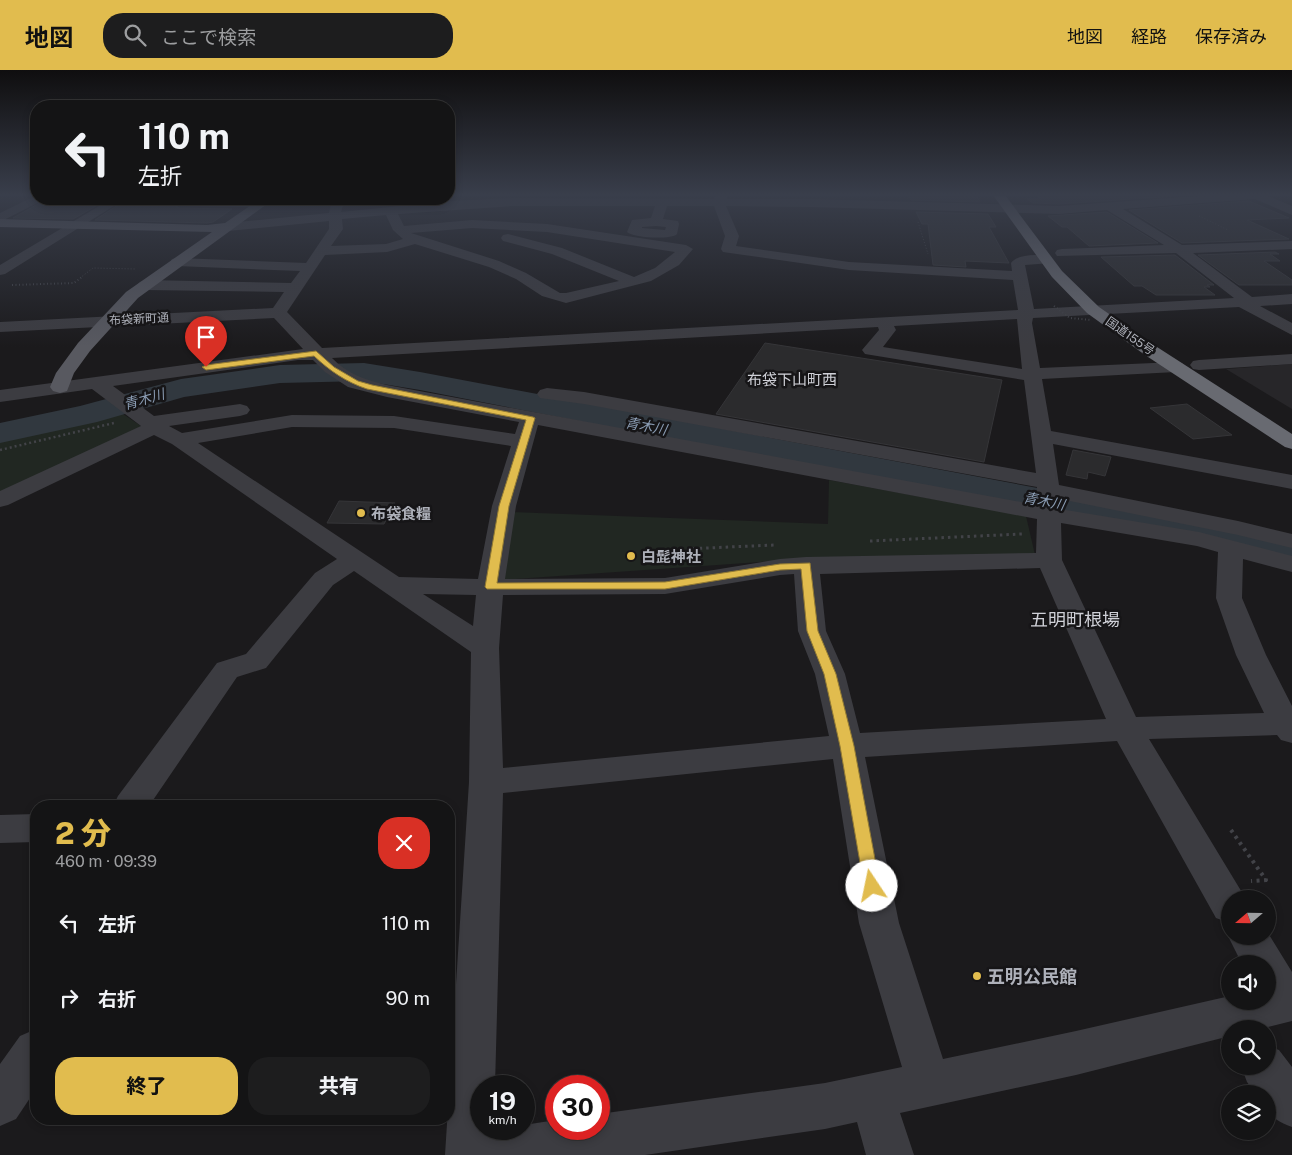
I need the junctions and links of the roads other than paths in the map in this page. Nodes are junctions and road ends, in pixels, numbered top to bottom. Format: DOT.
graph roads {
  1 [pos="41,246"];
  2 [pos="201,246"];
  3 [pos="324,246"];
  4 [pos="395,246"];
  5 [pos="439,246"];
  6 [pos="474,246"];
  7 [pos="537,246"];
  8 [pos="657,246"];
  9 [pos="729,246"];
  10 [pos="1045,246"];
  11 [pos="1047,246"];
  12 [pos="1176,246"];
  13 [pos="1268,246"];
  14 [pos="1277,246"];
  15 [pos="457,250"];
  16 [pos="1183,250"];
  17 [pos="320,251"];
  18 [pos="1054,257"];
  19 [pos="1292,257"];
  20 [pos="172,266"];
  21 [pos="310,267"];
  22 [pos="0,271"];
  23 [pos="1018,276"];
  24 [pos="634,282"];
  25 [pos="145,285"];
  26 [pos="295,288"];
  27 [pos="1292,299"];
  28 [pos="1245,302"];
  29 [pos="1114,309"];
  30 [pos="278,312"];
  31 [pos="1028,314"];
  32 [pos="1092,315"];
  33 [pos="107,321"];
  34 [pos="883,322"];
  35 [pos="0,326"];
  36 [pos="1292,330"];
  37 [pos="316,354"];
  38 [pos="1292,359"];
  39 [pos="1199,365"];
  40 [pos="1176,367"];
  41 [pos="1033,376"];
  42 [pos="95,382"];
  43 [pos="60,388"];
  44 [pos="0,396"];
  45 [pos="240,410"];
  46 [pos="139,416"];
  47 [pos="533,418"];
  48 [pos="1292,425"];
  49 [pos="1043,436"];
  50 [pos="179,440"];
  51 [pos="1292,443"];
  52 [pos="1292,482"];
  53 [pos="1049,498"];
  54 [pos="0,500"];
  55 [pos="1292,541"];
  56 [pos="1231,547"];
  57 [pos="356,560"];
  58 [pos="1048,560"];
  59 [pos="1292,564"];
  60 [pos="806,565"];
  61 [pos="394,585"];
  62 [pos="490,587"];
  63 [pos="485,648"];
  64 [pos="1289,727"];
  65 [pos="1126,729"];
  66 [pos="847,746"];
  67 [pos="486,782"];
  68 [pos="134,800"];
  69 [pos="30,828"];
  70 [pos="0,829"];
  71 [pos="1233,890"];
  72 [pos="1282,990"];
  73 [pos="1233,1020"];
  74 [pos="1221,1024"];
  75 [pos="30,1060"];
  76 [pos="1270,1075"];
  77 [pos="928,1084"];
  78 [pos="872,1096"];
  79 [pos="0,1103"];
  80 [pos="1292,1104"];
  81 [pos="469,1155"];
  82 [pos="479,1155"];
  83 [pos="890,1155"];
  1 -- 22 [label="street"];
  2 -- 20 [label="main road"];
  3 -- 17 [label="street"];
  4 -- 17 [label="street"];
  5 -- 15 [label="street"];
  6 -- 15 [label="street"];
  7 -- 24 [label="street"];
  8 -- 24 [label="street"];
  9 -- 23 [label="street"];
  10 -- 18 [label="highway, 国道155号"];
  11 -- 18 [label="highway, 国道155号"];
  12 -- 16 [label="street"];
  13 -- 14 [label="street"];
  13 -- 16 [label="street"];
  13 -- 19 [label="street"];
  15 -- 24 [label="street"];
  16 -- 18 [label="street"];
  16 -- 28 [label="street"];
  17 -- 21 [label="street"];
  18 -- 23 [label="street"];
  18 -- 29 [label="highway, 国道155号"];
  18 -- 32 [label="highway, 国道155号"];
  20 -- 21 [label="street"];
  20 -- 25 [label="main road"];
  21 -- 26 [label="street"];
  23 -- 31 [label="street"];
  25 -- 26 [label="street"];
  25 -- 33 [label="main road"];
  26 -- 30 [label="street"];
  27 -- 28 [label="street"];
  28 -- 29 [label="street"];
  28 -- 36 [label="street"];
  29 -- 32 [label="street"];
  29 -- 39 [label="highway, 国道155号"];
  30 -- 33 [label="street, 布袋新町通"];
  30 -- 37 [label="street"];
  31 -- 32 [label="street"];
  31 -- 34 [label="street"];
  31 -- 41 [label="street"];
  32 -- 40 [label="highway, 国道155号"];
  33 -- 35 [label="street, 布袋新町通"];
  33 -- 43 [label="main road"];
  34 -- 37 [label="street"];
  34 -- 41 [label="street"];
  37 -- 42 [label="street"];
  37 -- 47 [label="street"];
  38 -- 39 [label="street"];
  39 -- 48 [label="highway, 国道155号"];
  40 -- 41 [label="street"];
  40 -- 51 [label="highway, 国道155号"];
  41 -- 49 [label="street"];
  42 -- 43 [label="street"];
  42 -- 46 [label="street"];
  43 -- 44 [label="street"];
  45 -- 46 [label="street"];
  46 -- 50 [label="street"];
  46 -- 54 [label="street"];
  47 -- 50 [label="street"];
  47 -- 53 [label="street"];
  47 -- 53 [label="street"];
  47 -- 62 [label="street"];
  49 -- 52 [label="street"];
  49 -- 53 [label="street"];
  50 -- 57 [label="street"];
  53 -- 55 [label="street"];
  53 -- 56 [label="street"];
  53 -- 58 [label="street"];
  56 -- 59 [label="street"];
  56 -- 64 [label="street"];
  57 -- 61 [label="street"];
  57 -- 68 [label="street"];
  58 -- 60 [label="street"];
  58 -- 65 [label="street"];
  60 -- 62 [label="street"];
  60 -- 66 [label="street"];
  61 -- 62 [label="street"];
  61 -- 63 [label="street"];
  62 -- 63 [label="street"];
  63 -- 67 [label="street"];
  64 -- 65 [label="street"];
  65 -- 66 [label="street"];
  65 -- 71 [label="street"];
  66 -- 67 [label="street"];
  66 -- 77 [label="street"];
  67 -- 81 [label="street"];
  69 -- 70 [label="street"];
  72 -- 73 [label="street"];
  74 -- 77 [label="street"];
  75 -- 79 [label="street"];
  76 -- 80 [label="street"];
  77 -- 78 [label="street"];
  78 -- 82 [label="street"];
  78 -- 83 [label="street"];
}
